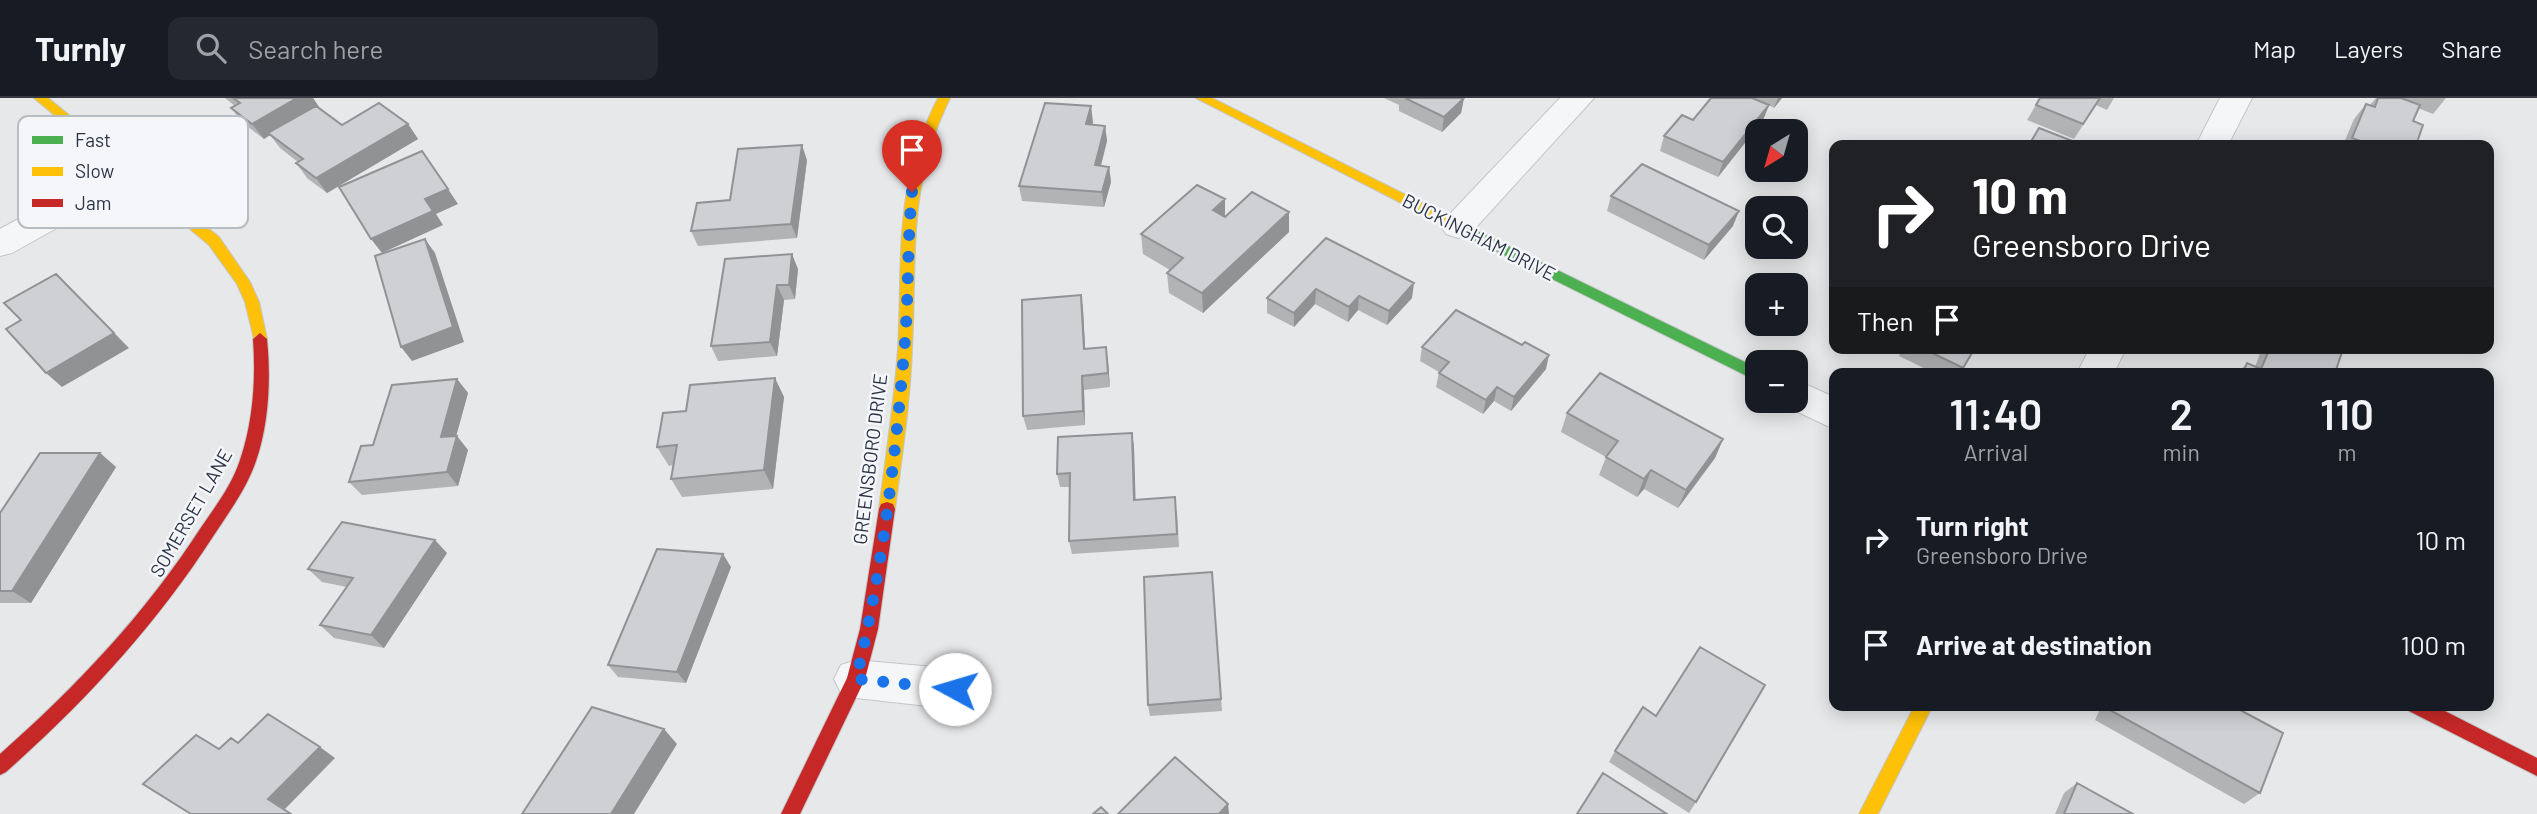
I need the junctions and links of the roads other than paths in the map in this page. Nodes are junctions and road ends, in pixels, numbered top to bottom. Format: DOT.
graph roads {
  1 [pos="40,98"];
  2 [pos="944,98"];
  3 [pos="1202,98"];
  4 [pos="1578,98"];
  5 [pos="2236,98"];
  6 [pos="62,116"];
  7 [pos="2215,140"];
  8 [pos="1458,226"];
  9 [pos="29,228"];
  10 [pos="198,228"];
  11 [pos="0,244"];
  12 [pos="1745,369"];
  13 [pos="1808,401"];
  14 [pos="1829,412"];
  15 [pos="856,679"];
  16 [pos="955,689"];
  17 [pos="1921,711"];
  18 [pos="2426,711"];
  19 [pos="0,766"];
  20 [pos="2537,767"];
  21 [pos="790,814"];
  22 [pos="1868,814"];
  1 -- 6 [label="street, SOMERSET LANE"];
  2 -- 15 [label="street, GREENSBORO DRIVE"];
  3 -- 8 [label="street, BUCKINGHAM DRIVE"];
  4 -- 8 [label="street"];
  5 -- 7 [label="street"];
  8 -- 12 [label="street, BUCKINGHAM DRIVE"];
  9 -- 11 [label="street"];
  10 -- 19 [label="street, SOMERSET LANE"];
  13 -- 14 [label="street"];
  15 -- 16 [label="street"];
  15 -- 21 [label="street, GREENSBORO DRIVE"];
  17 -- 22 [label="street"];
  18 -- 20 [label="street"];
}
